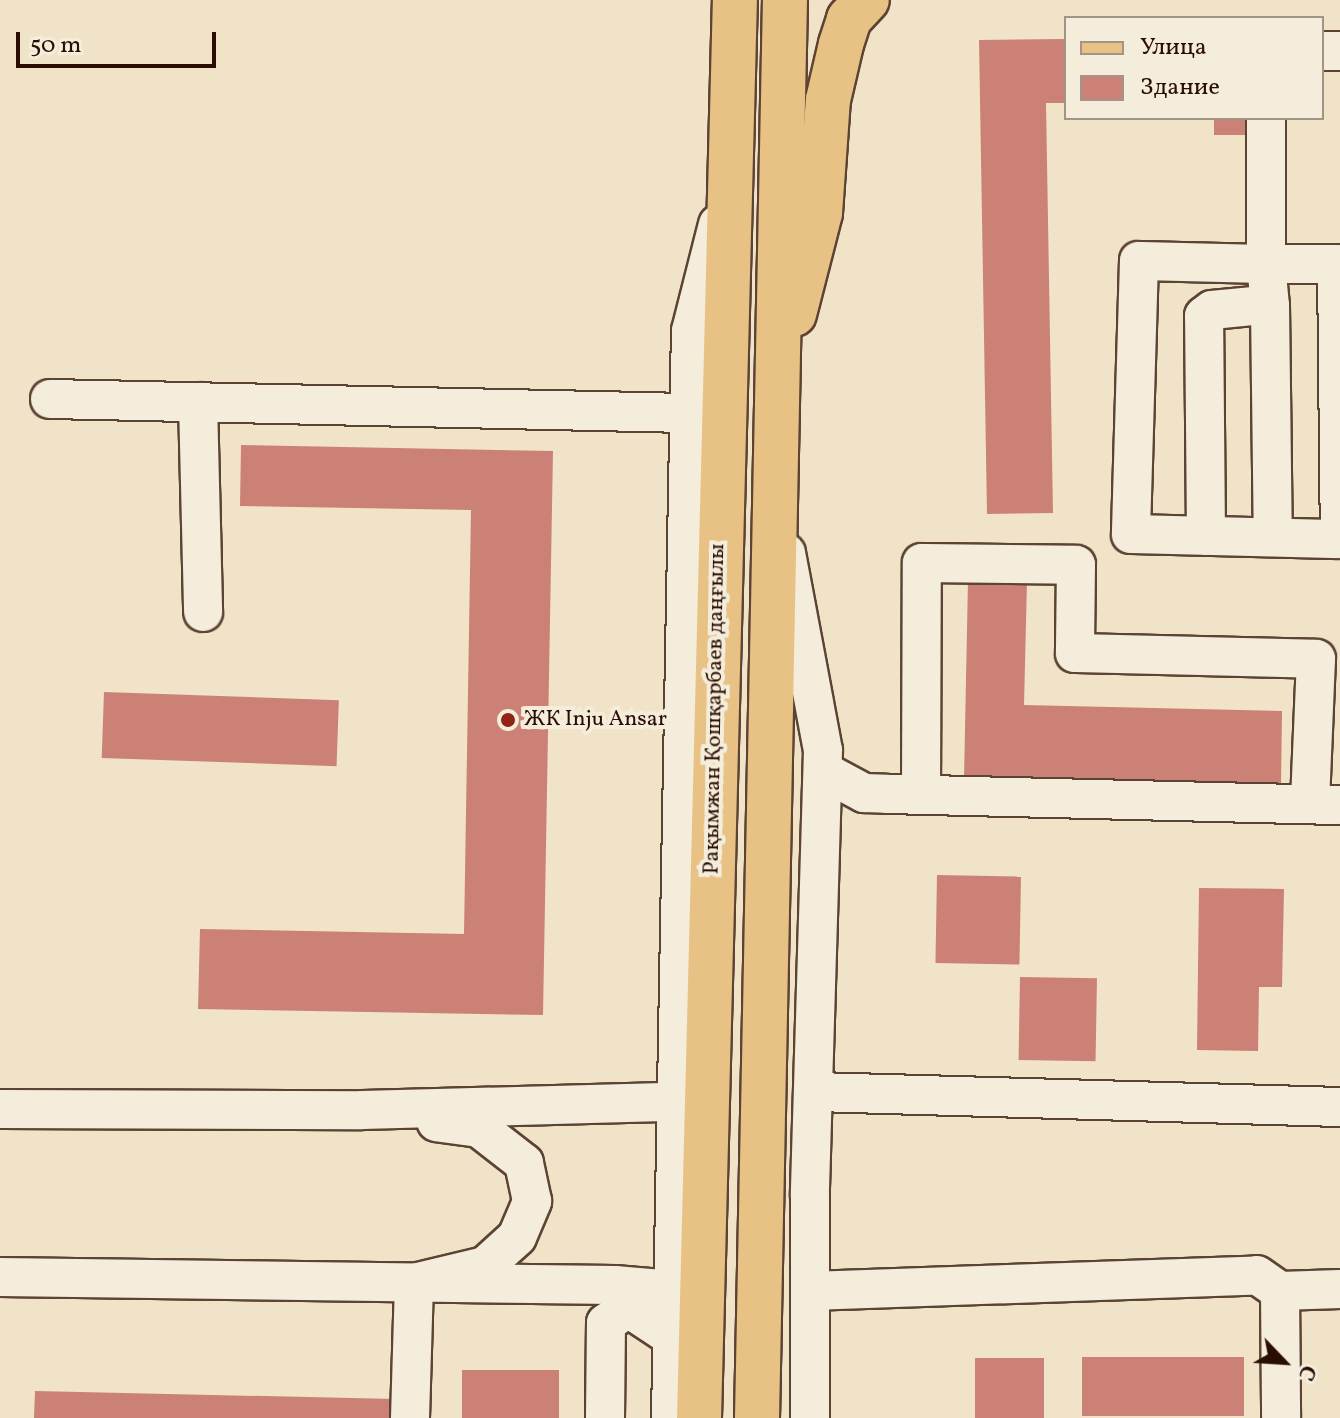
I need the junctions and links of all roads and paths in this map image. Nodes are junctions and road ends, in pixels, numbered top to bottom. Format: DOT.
graph roads {
  1 [pos="735,0"];
  2 [pos="785,0"];
  3 [pos="867,0"];
  4 [pos="1266,120"];
  5 [pos="726,195"];
  6 [pos="1266,264"];
  7 [pos="1270,306"];
  8 [pos="774,394"];
  9 [pos="50,399"];
  10 [pos="198,402"];
  11 [pos="689,413"];
  12 [pos="773,482"];
  13 [pos="1206,536"];
  14 [pos="1273,537"];
  15 [pos="1338,539"];
  16 [pos="203,612"];
  17 [pos="823,771"];
  18 [pos="921,795"];
  19 [pos="1325,804"];
  20 [pos="816,1092"];
  21 [pos="673,1102"];
  22 [pos="1340,1107"];
  23 [pos="0,1109"];
  24 [pos="362,1110"];
  25 [pos="0,1277"];
  26 [pos="414,1283"];
  27 [pos="1340,1289"];
  28 [pos="673,1290"];
  29 [pos="810,1291"];
  30 [pos="1280,1291"];
  31 [pos="672,1337"];
  32 [pos="410,1418"];
  33 [pos="605,1418"];
  34 [pos="671,1418"];
  35 [pos="699,1418"];
  36 [pos="757,1418"];
  37 [pos="810,1418"];
  38 [pos="1281,1418"];
  1 -- 5 [label="main road, Рақымжан Қошқарбаев даңғылы"];
  2 -- 8 [label="main road"];
  3 -- 8 [label="main road"];
  4 -- 6 [label="street"];
  5 -- 11 [label="street"];
  5 -- 35 [label="main road, Рақымжан Қошқарбаев даңғылы"];
  6 -- 7 [label="street"];
  6 -- 13 [label="street"];
  6 -- 15 [label="street"];
  7 -- 13 [label="street"];
  7 -- 14 [label="street"];
  8 -- 12 [label="main road"];
  9 -- 10 [label="street"];
  10 -- 11 [label="street"];
  10 -- 16 [label="street"];
  11 -- 21 [label="street"];
  12 -- 17 [label="street"];
  12 -- 36 [label="main road"];
  13 -- 14 [label="street"];
  14 -- 15 [label="street"];
  17 -- 18 [label="street"];
  17 -- 20 [label="street"];
  18 -- 19 [label="street"];
  18 -- 19 [label="street"];
  20 -- 22 [label="street"];
  20 -- 29 [label="street"];
  21 -- 24 [label="street"];
  21 -- 28 [label="street"];
  23 -- 24 [label="street"];
  24 -- 26 [label="street"];
  25 -- 26 [label="street"];
  26 -- 28 [label="street"];
  26 -- 32 [label="street"];
  27 -- 30 [label="street"];
  28 -- 31 [label="street"];
  29 -- 30 [label="street"];
  29 -- 37 [label="street"];
  30 -- 38 [label="street"];
  31 -- 33 [label="street"];
  31 -- 34 [label="street"];
}
